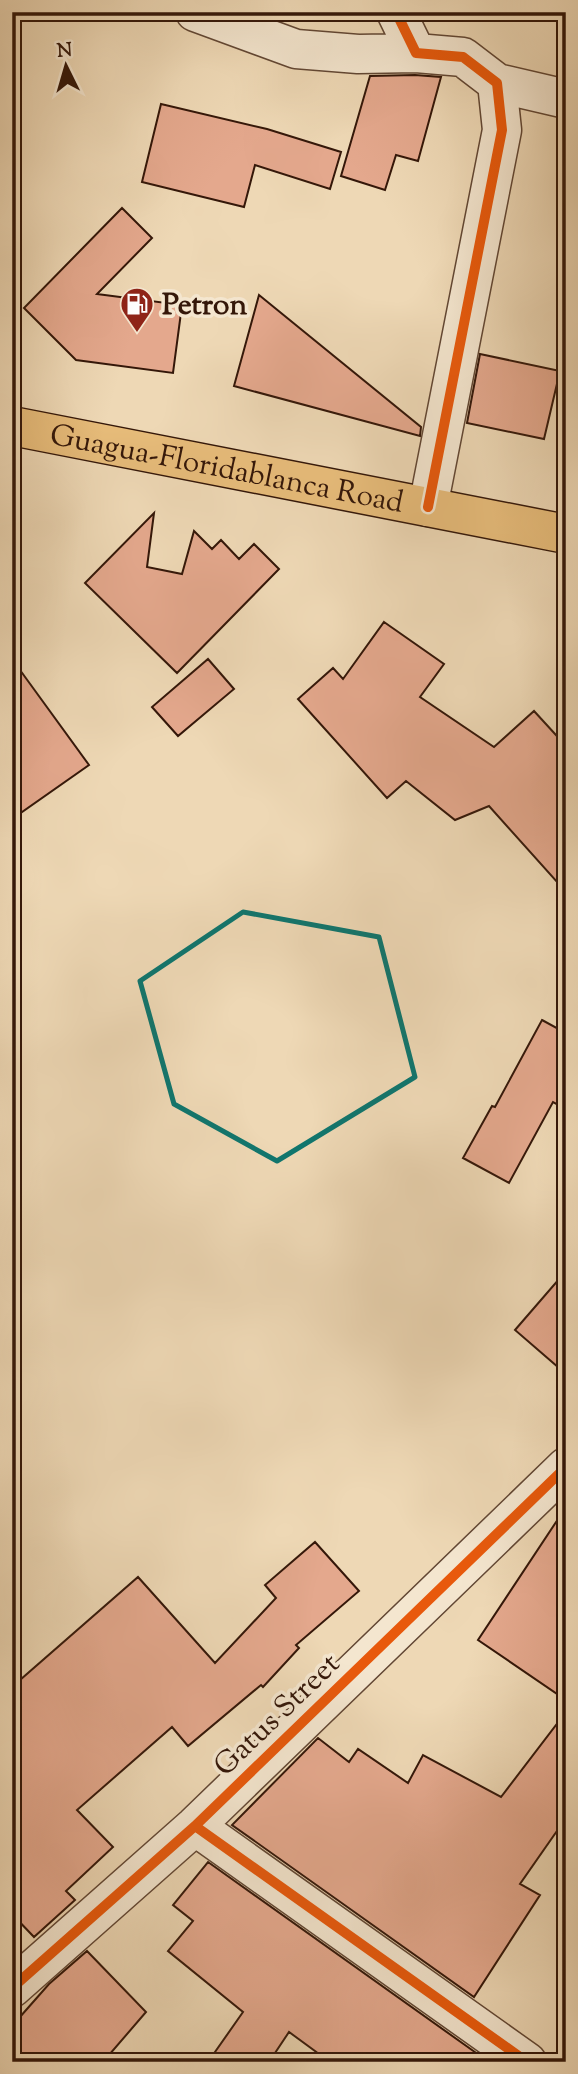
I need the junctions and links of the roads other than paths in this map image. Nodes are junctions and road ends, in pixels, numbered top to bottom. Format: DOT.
graph roads {
  1 [pos="195,12"];
  2 [pos="396,12"];
  3 [pos="416,52"];
  4 [pos="497,83"];
  5 [pos="566,99"];
  6 [pos="12,426"];
  7 [pos="428,508"];
  8 [pos="566,534"];
  9 [pos="566,1467"];
  10 [pos="195,1826"];
  11 [pos="12,1989"];
  12 [pos="527,2062"];
  1 -- 3 [label="street"];
  2 -- 3 [label="street"];
  3 -- 4 [label="street"];
  4 -- 5 [label="street"];
  4 -- 7 [label="street"];
  6 -- 7 [label="main road, Guagua-Floridablanca Road"];
  7 -- 8 [label="main road, Guagua-Floridablanca Road"];
  9 -- 10 [label="street, Gatus Street"];
  10 -- 11 [label="street, Gatus Street"];
  10 -- 12 [label="street"];
}
